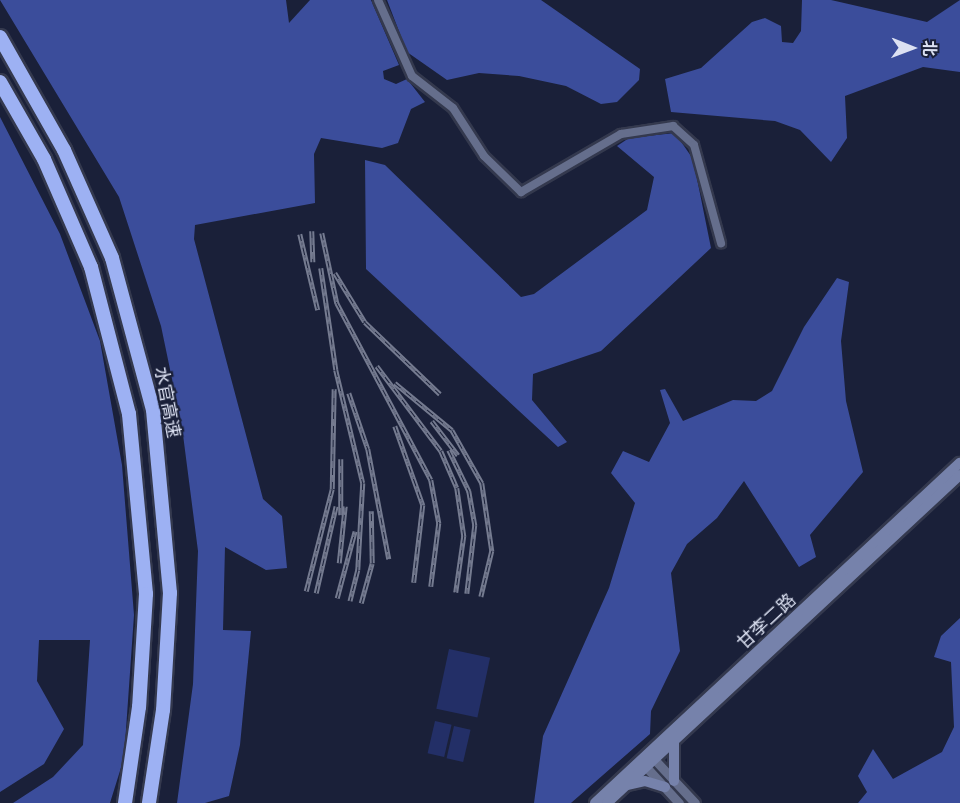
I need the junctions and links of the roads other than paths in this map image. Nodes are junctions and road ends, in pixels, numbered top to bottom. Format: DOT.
graph roads {
  1 [pos="378,0"];
  2 [pos="0,37"];
  3 [pos="0,82"];
  4 [pos="721,243"];
  5 [pos="960,463"];
  6 [pos="960,475"];
  7 [pos="674,740"];
  8 [pos="648,761"];
  9 [pos="669,784"];
  10 [pos="625,786"];
  11 [pos="125,803"];
  12 [pos="149,803"];
  13 [pos="595,803"];
  14 [pos="607,803"];
  15 [pos="679,803"];
  16 [pos="695,803"];
  1 -- 4 [label="street"];
  2 -- 12 [label="highway, 水官高速"];
  3 -- 11 [label="highway"];
  5 -- 8 [label="main road, 甘李二路"];
  6 -- 7 [label="main road, 甘李二路"];
  7 -- 8 [label="main road, 甘李二路"];
  7 -- 9 [label="main road"];
  8 -- 9 [label="street"];
  8 -- 10 [label="main road, 甘李二路"];
  8 -- 13 [label="main road, 甘李二路"];
  9 -- 10 [label="main road"];
  9 -- 15 [label="street"];
  9 -- 16 [label="street"];
  10 -- 14 [label="main road, 甘李二路"];
}
